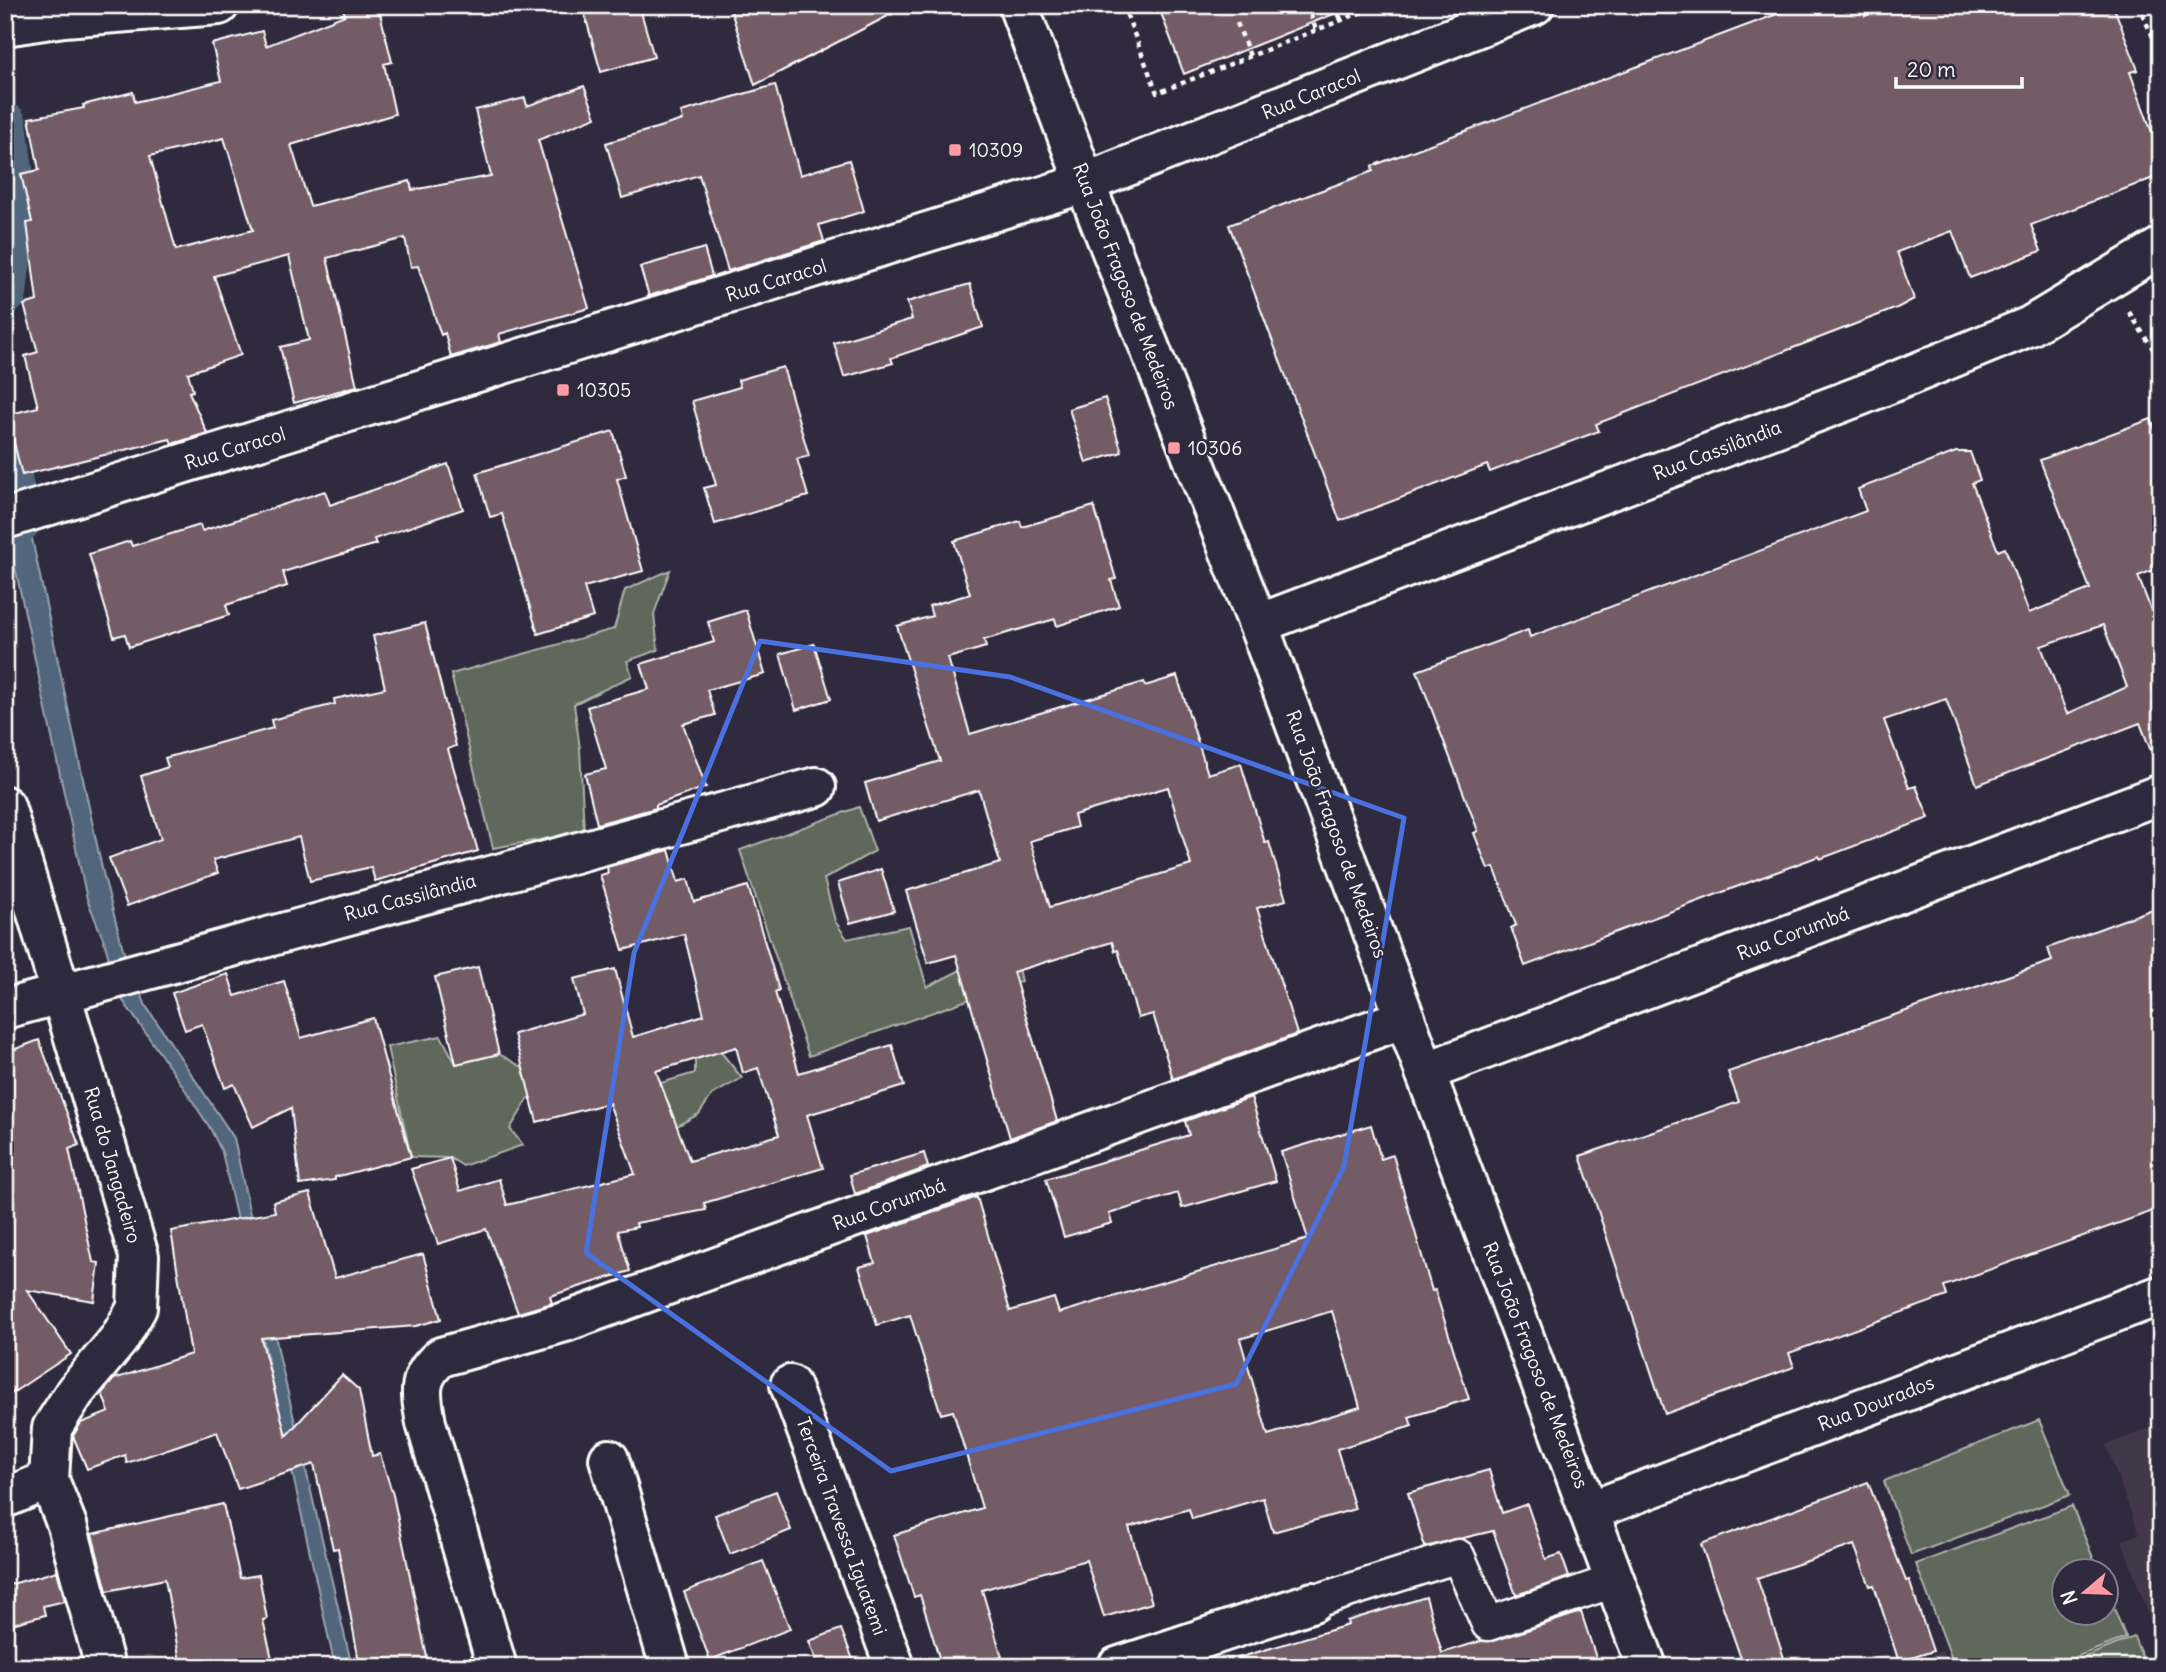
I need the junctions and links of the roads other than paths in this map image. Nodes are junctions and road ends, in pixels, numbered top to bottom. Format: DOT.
graph roads {
  1 [pos="219,5"];
  2 [pos="1018,5"];
  3 [pos="1534,5"];
  4 [pos="8,25"];
  5 [pos="1085,183"];
  6 [pos="2161,247"];
  7 [pos="22,514"];
  8 [pos="1258,624"];
  9 [pos="816,787"];
  10 [pos="2161,794"];
  11 [pos="5,806"];
  12 [pos="75,990"];
  13 [pos="5,1009"];
  14 [pos="1405,1018"];
  15 [pos="1425,1072"];
  16 [pos="2161,1295"];
  17 [pos="790,1385"];
  18 [pos="609,1459"];
  19 [pos="49,1480"];
  20 [pos="5,1499"];
  21 [pos="1590,1510"];
  22 [pos="1616,1580"];
  23 [pos="1313,1602"];
  24 [pos="105,1667"];
  25 [pos="497,1667"];
  26 [pos="670,1667"];
  27 [pos="895,1667"];
  28 [pos="1117,1667"];
  29 [pos="1647,1667"];
  1 -- 4 [label="street"];
  2 -- 5 [label="street, Rua João Fragoso de Medeiros"];
  3 -- 5 [label="street, Rua Caracol"];
  5 -- 7 [label="street, Rua Caracol"];
  5 -- 8 [label="street, Rua João Fragoso de Medeiros"];
  6 -- 8 [label="street, Rua Cassilândia"];
  8 -- 14 [label="street, Rua João Fragoso de Medeiros"];
  9 -- 12 [label="street, Rua Cassilândia"];
  10 -- 15 [label="street, Rua Corumbá"];
  11 -- 12 [label="street, Rua do Jangadeiro"];
  12 -- 13 [label="street, Rua Cassilândia"];
  12 -- 19 [label="street, Rua do Jangadeiro"];
  14 -- 15 [label="street, Rua João Fragoso de Medeiros"];
  14 -- 25 [label="street, Rua Corumbá"];
  15 -- 21 [label="street, Rua João Fragoso de Medeiros"];
  16 -- 21 [label="street, Rua Dourados"];
  17 -- 27 [label="street, Terceira Travessa Iguatemi"];
  18 -- 26 [label="street"];
  19 -- 20 [label="street"];
  19 -- 24 [label="street, Rua do Jangadeiro"];
  21 -- 22 [label="street, Rua João Fragoso de Medeiros"];
  22 -- 23 [label="street"];
  22 -- 29 [label="street, Rua João Fragoso de Medeiros"];
  23 -- 28 [label="street"];
}
